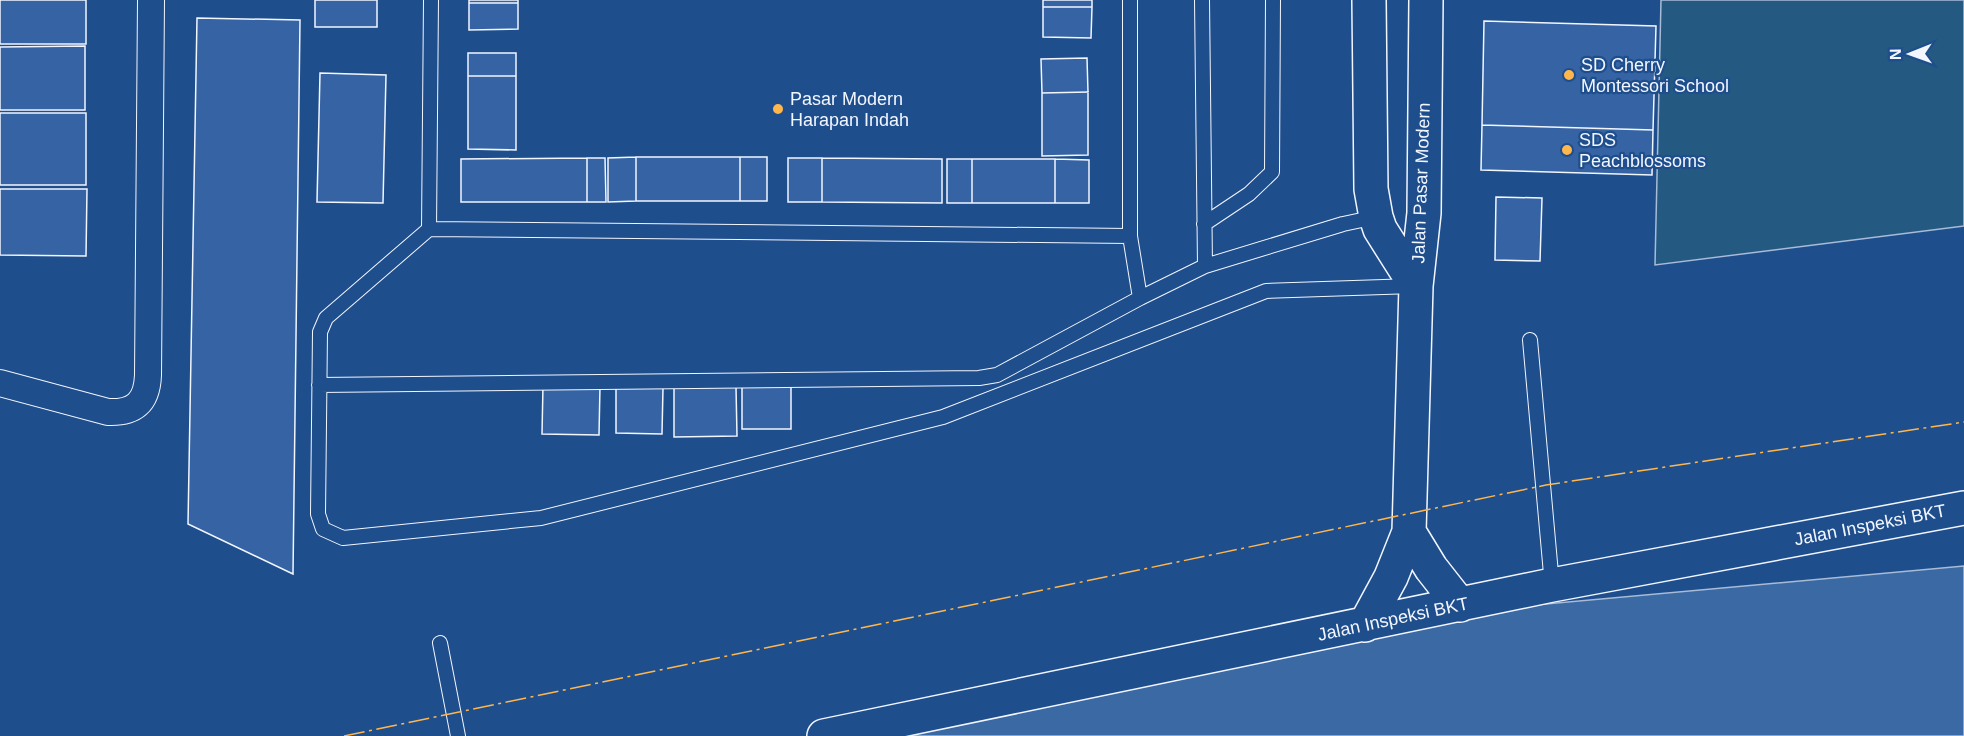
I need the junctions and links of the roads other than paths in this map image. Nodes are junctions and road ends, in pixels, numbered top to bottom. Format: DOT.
graph roads {
  1 [pos="151,0"];
  2 [pos="431,0"];
  3 [pos="1130,0"];
  4 [pos="1202,0"];
  5 [pos="1273,0"];
  6 [pos="1369,0"];
  7 [pos="1426,0"];
  8 [pos="1371,167"];
  9 [pos="1424,176"];
  10 [pos="1376,217"];
  11 [pos="1204,224"];
  12 [pos="429,229"];
  13 [pos="1130,236"];
  14 [pos="1205,266"];
  15 [pos="1416,286"];
  16 [pos="1140,298"];
  17 [pos="1530,340"];
  18 [pos="0,383"];
  19 [pos="319,385"];
  20 [pos="1964,508"];
  21 [pos="1409,532"];
  22 [pos="1552,585"];
  23 [pos="1460,605"];
  24 [pos="1365,626"];
  25 [pos="440,643"];
  26 [pos="458,736"];
  27 [pos="824,736"];
  1 -- 18 [label="street"];
  2 -- 12 [label="lane"];
  3 -- 13 [label="lane"];
  4 -- 11 [label="lane"];
  5 -- 11 [label="lane"];
  6 -- 8 [label="street, Jalan Pasar Modern"];
  7 -- 9 [label="street, Jalan Pasar Modern"];
  8 -- 9 [label="street"];
  8 -- 10 [label="street, Jalan Pasar Modern"];
  9 -- 10 [label="street"];
  9 -- 15 [label="street, Jalan Pasar Modern"];
  10 -- 14 [label="lane"];
  10 -- 15 [label="street, Jalan Pasar Modern"];
  11 -- 14 [label="lane"];
  12 -- 13 [label="lane"];
  12 -- 19 [label="lane"];
  13 -- 16 [label="lane"];
  14 -- 16 [label="lane"];
  15 -- 19 [label="lane"];
  15 -- 21 [label="street"];
  16 -- 19 [label="lane"];
  17 -- 22 [label="lane"];
  20 -- 22 [label="street, Jalan Inspeksi BKT"];
  21 -- 23 [label="street"];
  21 -- 24 [label="street"];
  22 -- 23 [label="street, Jalan Inspeksi BKT"];
  23 -- 24 [label="street, Jalan Inspeksi BKT"];
  24 -- 27 [label="street, Jalan Inspeksi BKT"];
  25 -- 26 [label="lane"];
}
